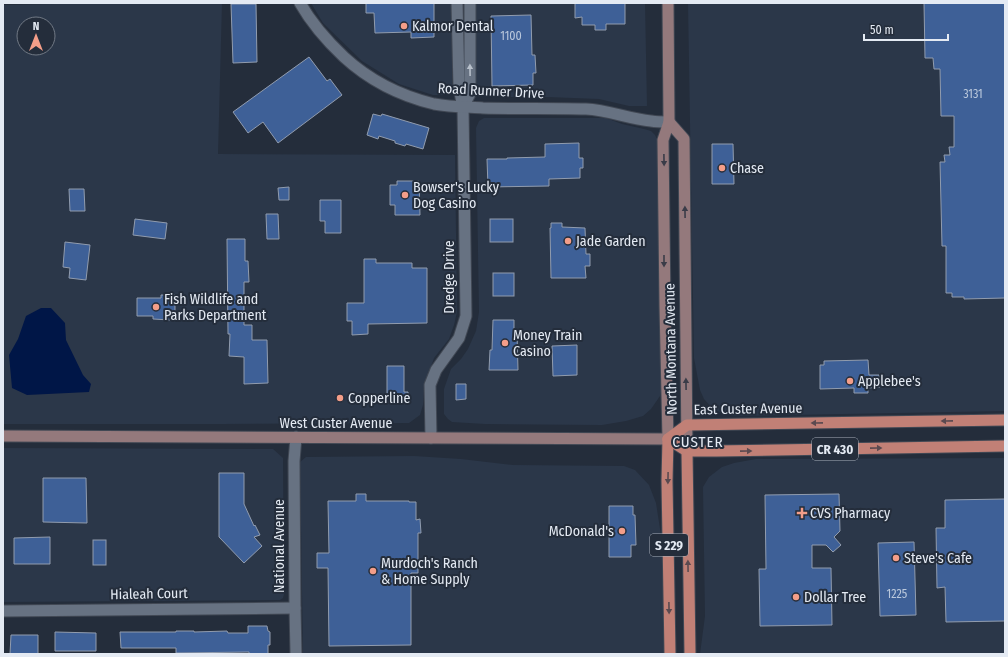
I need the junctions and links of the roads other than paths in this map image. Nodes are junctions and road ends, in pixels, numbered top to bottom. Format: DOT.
graph roads {
  1 [pos="300,3"];
  2 [pos="457,3"];
  3 [pos="470,3"];
  4 [pos="668,3"];
  5 [pos="463,107"];
  6 [pos="669,122"];
  7 [pos="1005,420"];
  8 [pos="687,425"];
  9 [pos="3,436"];
  10 [pos="296,437"];
  11 [pos="430,438"];
  12 [pos="668,439"];
  13 [pos="1005,446"];
  14 [pos="687,451"];
  15 [pos="294,608"];
  16 [pos="3,611"];
  17 [pos="296,654"];
  18 [pos="670,654"];
  19 [pos="690,654"];
  1 -- 5 [label="street, Road Runner Drive"];
  2 -- 5 [label="street, Dredge Drive"];
  5 -- 3 [label="street, Dredge Drive, one-way"];
  4 -- 6 [label="main road, North Montana Avenue / S 229"];
  5 -- 6 [label="street, Road Runner Drive"];
  5 -- 11 [label="street, Dredge Drive"];
  8 -- 6 [label="main road, North Montana Avenue / S 229, one-way"];
  6 -- 12 [label="main road, North Montana Avenue / S 229, one-way"];
  7 -- 8 [label="main road, East Custer Avenue / CR 430, one-way"];
  8 -- 12 [label="main road, East Custer Avenue"];
  8 -- 14 [label="main road, North Montana Avenue / S 229"];
  9 -- 10 [label="main road, West Custer Avenue"];
  10 -- 11 [label="main road, West Custer Avenue"];
  10 -- 15 [label="street, National Avenue"];
  11 -- 12 [label="main road, West Custer Avenue"];
  12 -- 14 [label="main road"];
  12 -- 18 [label="main road, North Montana Avenue / S 229, one-way"];
  14 -- 13 [label="main road, CR 430, one-way"];
  19 -- 14 [label="main road, North Montana Avenue / S 229, one-way"];
  15 -- 16 [label="street, Hialeah Court"];
  15 -- 17 [label="street, National Avenue"];
}
